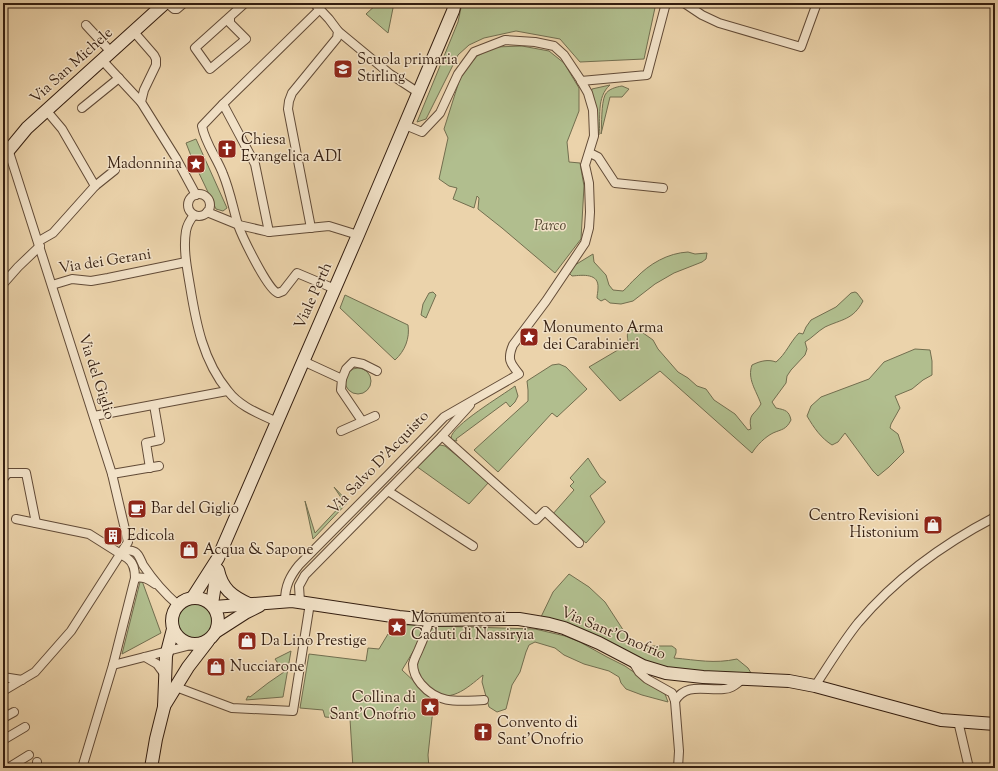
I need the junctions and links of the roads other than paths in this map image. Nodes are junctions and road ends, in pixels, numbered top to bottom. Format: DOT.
graph roads {
  1 [pos="166,3"];
  2 [pos="184,3"];
  3 [pos="245,3"];
  4 [pos="455,3"];
  5 [pos="666,3"];
  6 [pos="684,3"];
  7 [pos="817,3"];
  8 [pos="317,6"];
  9 [pos="230,17"];
  10 [pos="86,25"];
  11 [pos="338,31"];
  12 [pos="134,32"];
  13 [pos="111,52"];
  14 [pos="102,60"];
  15 [pos="119,78"];
  16 [pos="581,81"];
  17 [pos="419,93"];
  18 [pos="141,102"];
  19 [pos="224,104"];
  20 [pos="82,108"];
  21 [pos="46,110"];
  22 [pos="405,125"];
  23 [pos="6,153"];
  24 [pos="590,153"];
  25 [pos="115,170"];
  26 [pos="95,186"];
  27 [pos="663,188"];
  28 [pos="196,195"];
  29 [pos="208,212"];
  30 [pos="194,215"];
  31 [pos="239,225"];
  32 [pos="311,228"];
  33 [pos="269,232"];
  34 [pos="358,235"];
  35 [pos="40,243"];
  36 [pos="186,262"];
  37 [pos="3,284"];
  38 [pos="52,285"];
  39 [pos="335,289"];
  40 [pos="303,362"];
  41 [pos="377,371"];
  42 [pos="342,378"];
  43 [pos="227,391"];
  44 [pos="477,397"];
  45 [pos="154,405"];
  46 [pos="447,415"];
  47 [pos="94,416"];
  48 [pos="375,416"];
  49 [pos="362,421"];
  50 [pos="277,422"];
  51 [pos="454,422"];
  52 [pos="341,431"];
  53 [pos="442,436"];
  54 [pos="159,466"];
  55 [pos="150,468"];
  56 [pos="112,474"];
  57 [pos="3,479"];
  58 [pos="388,491"];
  59 [pos="354,510"];
  60 [pos="362,517"];
  61 [pos="995,517"];
  62 [pos="16,519"];
  63 [pos="36,523"];
  64 [pos="579,543"];
  65 [pos="473,546"];
  66 [pos="124,556"];
  67 [pos="218,564"];
  68 [pos="135,578"];
  69 [pos="161,588"];
  70 [pos="193,598"];
  71 [pos="285,601"];
  72 [pos="305,603"];
  73 [pos="264,604"];
  74 [pos="250,605"];
  75 [pos="178,606"];
  76 [pos="213,606"];
  77 [pos="429,620"];
  78 [pos="173,629"];
  79 [pos="217,630"];
  80 [pos="208,641"];
  81 [pos="195,644"];
  82 [pos="167,651"];
  83 [pos="146,657"];
  84 [pos="631,660"];
  85 [pos="113,665"];
  86 [pos="165,675"];
  87 [pos="3,677"];
  88 [pos="744,678"];
  89 [pos="22,680"];
  90 [pos="814,686"];
  91 [pos="176,687"];
  92 [pos="3,690"];
  93 [pos="484,700"];
  94 [pos="675,701"];
  95 [pos="164,707"];
  96 [pos="14,712"];
  97 [pos="3,718"];
  98 [pos="958,721"];
  99 [pos="995,724"];
  100 [pos="25,727"];
  101 [pos="3,740"];
  102 [pos="29,755"];
  103 [pos="8,768"];
  104 [pos="82,768"];
  105 [pos="151,768"];
  106 [pos="678,768"];
  107 [pos="969,768"];
  1 -- 2 [label="street"];
  1 -- 12 [label="street, Via San Michele"];
  3 -- 9 [label="street"];
  4 -- 17 [label="street, Viale Perth"];
  5 -- 16 [label="street"];
  6 -- 7 [label="street"];
  8 -- 11 [label="street"];
  8 -- 19 [label="street"];
  9 -- 9 [label="street"];
  10 -- 13 [label="street"];
  11 -- 17 [label="street"];
  11 -- 32 [label="street"];
  12 -- 13 [label="street, Via San Michele"];
  12 -- 18 [label="street"];
  13 -- 14 [label="street, Via San Michele"];
  14 -- 15 [label="street"];
  14 -- 21 [label="street, Via San Michele"];
  15 -- 18 [label="street"];
  15 -- 20 [label="street"];
  16 -- 22 [label="street"];
  16 -- 24 [label="street"];
  17 -- 22 [label="street, Viale Perth"];
  18 -- 28 [label="street"];
  19 -- 31 [label="street"];
  19 -- 33 [label="street"];
  21 -- 23 [label="street, Via San Michele"];
  21 -- 26 [label="street"];
  22 -- 34 [label="street, Viale Perth"];
  23 -- 35 [label="street, Via del Giglio"];
  24 -- 27 [label="street"];
  24 -- 44 [label="street"];
  25 -- 26 [label="street"];
  26 -- 35 [label="street"];
  28 -- 29 [label="street"];
  28 -- 30 [label="street"];
  29 -- 30 [label="street"];
  29 -- 31 [label="street"];
  30 -- 36 [label="street"];
  31 -- 33 [label="street"];
  31 -- 39 [label="street"];
  32 -- 33 [label="street"];
  32 -- 34 [label="street"];
  34 -- 39 [label="street, Viale Perth"];
  35 -- 37 [label="street"];
  35 -- 38 [label="street, Via del Giglio"];
  36 -- 38 [label="street, Via dei Gerani"];
  36 -- 43 [label="street"];
  38 -- 47 [label="street, Via del Giglio"];
  39 -- 40 [label="street, Viale Perth"];
  40 -- 42 [label="street"];
  40 -- 50 [label="street, Viale Perth"];
  41 -- 42 [label="street"];
  42 -- 49 [label="street"];
  43 -- 45 [label="street"];
  43 -- 50 [label="street"];
  44 -- 46 [label="street"];
  44 -- 51 [label="street"];
  45 -- 47 [label="street"];
  45 -- 55 [label="street"];
  46 -- 51 [label="street, Via Salvo D'Acquisto"];
  46 -- 59 [label="street, Via Salvo D'Acquisto"];
  47 -- 56 [label="street, Via del Giglio"];
  48 -- 49 [label="street"];
  49 -- 52 [label="street"];
  50 -- 67 [label="street, Viale Perth"];
  51 -- 53 [label="street, Via Salvo D'Acquisto"];
  53 -- 58 [label="street, Via Salvo D'Acquisto"];
  53 -- 64 [label="street"];
  54 -- 55 [label="street"];
  55 -- 56 [label="street"];
  56 -- 66 [label="street, Via del Giglio"];
  57 -- 63 [label="street"];
  58 -- 60 [label="street, Via Salvo D'Acquisto"];
  58 -- 65 [label="street"];
  59 -- 60 [label="street"];
  59 -- 71 [label="street, Via Salvo D'Acquisto"];
  60 -- 72 [label="street, Via Salvo D'Acquisto"];
  61 -- 90 [label="street"];
  62 -- 63 [label="street"];
  63 -- 66 [label="street"];
  66 -- 68 [label="street"];
  66 -- 69 [label="street"];
  66 -- 89 [label="street, Via del Giglio"];
  67 -- 70 [label="street, Viale Perth"];
  67 -- 74 [label="street"];
  67 -- 76 [label="street, Viale Perth"];
  68 -- 69 [label="street"];
  68 -- 85 [label="street"];
  69 -- 75 [label="street"];
  70 -- 75 [label="street"];
  70 -- 76 [label="street"];
  71 -- 72 [label="street, Via Sant'Onofrio"];
  71 -- 73 [label="street, Via Sant'Onofrio"];
  72 -- 77 [label="street, Via Sant'Onofrio"];
  72 -- 91 [label="street, Via Salvo D'Acquisto"];
  73 -- 74 [label="street, Via Sant'Onofrio"];
  73 -- 79 [label="street, Via Sant'Onofrio"];
  74 -- 76 [label="street, Via Sant'Onofrio"];
  75 -- 78 [label="street"];
  76 -- 79 [label="street"];
  77 -- 84 [label="street, Via Sant'Onofrio"];
  77 -- 93 [label="street"];
  78 -- 81 [label="street"];
  78 -- 82 [label="street"];
  79 -- 80 [label="street"];
  80 -- 81 [label="street"];
  80 -- 91 [label="street"];
  81 -- 82 [label="street"];
  82 -- 83 [label="street"];
  82 -- 86 [label="street"];
  83 -- 85 [label="street"];
  83 -- 86 [label="street"];
  84 -- 88 [label="street, Via Sant'Onofrio"];
  84 -- 94 [label="street"];
  85 -- 104 [label="street"];
  86 -- 95 [label="street"];
  87 -- 89 [label="street"];
  88 -- 90 [label="street, Via Sant'Onofrio"];
  88 -- 94 [label="street"];
  89 -- 92 [label="street, Via del Giglio"];
  90 -- 98 [label="street, Via Sant'Onofrio"];
  91 -- 95 [label="street"];
  94 -- 106 [label="street"];
  95 -- 105 [label="street"];
  96 -- 97 [label="street"];
  98 -- 99 [label="street, Via Sant'Onofrio"];
  98 -- 107 [label="street"];
  100 -- 101 [label="street"];
  102 -- 103 [label="street"];
}
